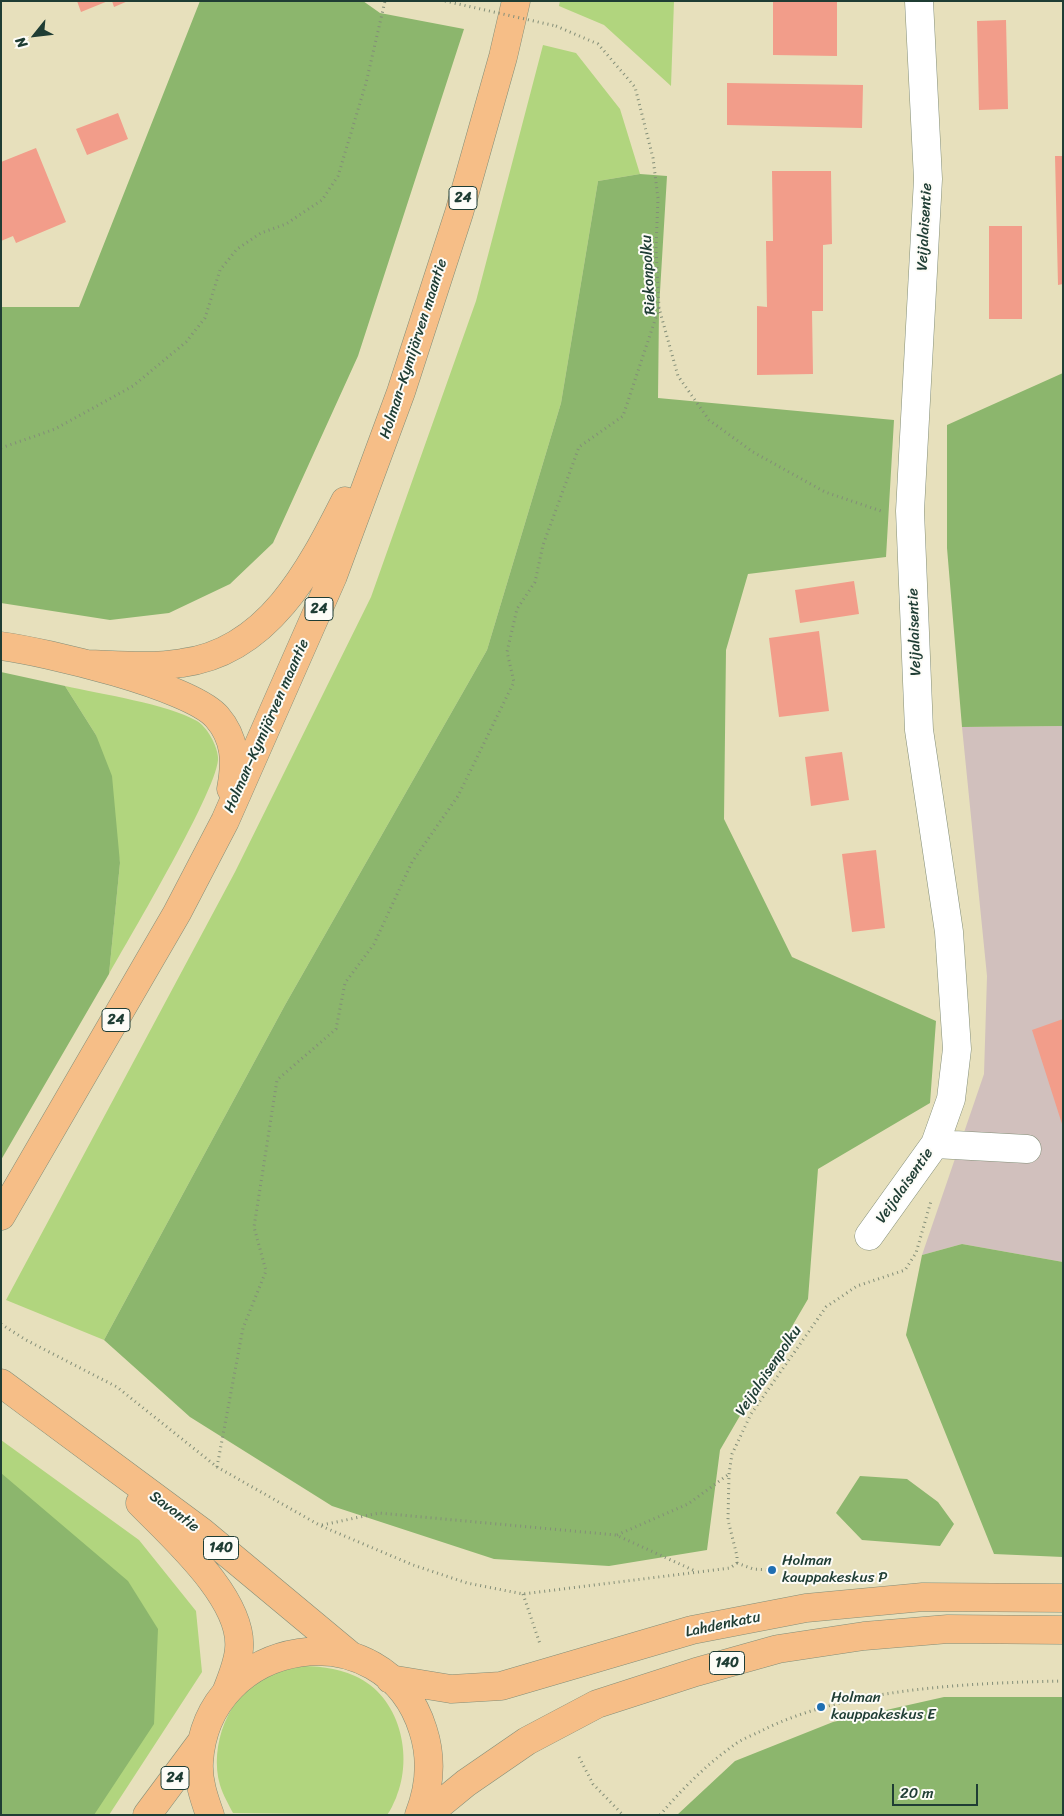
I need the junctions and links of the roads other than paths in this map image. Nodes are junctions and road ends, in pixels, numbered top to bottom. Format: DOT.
graph roads {
  1 [pos="516,1"];
  2 [pos="919,1"];
  3 [pos="401,392"];
  4 [pos="1,646"];
  5 [pos="87,664"];
  6 [pos="225,821"];
  7 [pos="935,1144"];
  8 [pos="1027,1149"];
  9 [pos="1,1216"];
  10 [pos="869,1236"];
  11 [pos="1,1382"];
  12 [pos="85,1446"];
  13 [pos="1063,1598"];
  14 [pos="1063,1630"];
  15 [pos="352,1657"];
  16 [pos="390,1679"];
  17 [pos="227,1690"];
  18 [pos="202,1741"];
  19 [pos="146,1815"];
  20 [pos="210,1815"];
  21 [pos="419,1815"];
  22 [pos="427,1815"];
  1 -- 3 [label="main road, Holman–Kymijärven maantie / 24"];
  2 -- 7 [label="street, Veijalaisentie"];
  3 -- 5 [label="main road"];
  3 -- 6 [label="main road, Holman–Kymijärven maantie / 24"];
  4 -- 5 [label="main road"];
  5 -- 6 [label="main road"];
  6 -- 9 [label="main road, Holman–Kymijärven maantie / 24"];
  7 -- 8 [label="street"];
  7 -- 10 [label="street, Veijalaisentie"];
  11 -- 12 [label="main road, Savontie / 140"];
  12 -- 15 [label="main road, Savontie / 140"];
  12 -- 17 [label="main road, Savontie / 140"];
  13 -- 16 [label="main road, Lahdenkatu / 140"];
  14 -- 22 [label="main road, 140"];
  15 -- 16 [label="main road, 140"];
  15 -- 17 [label="main road, 140"];
  16 -- 21 [label="main road, 140"];
  17 -- 18 [label="main road, 140"];
  18 -- 19 [label="main road, 24"];
  18 -- 20 [label="main road, 140"];
}
